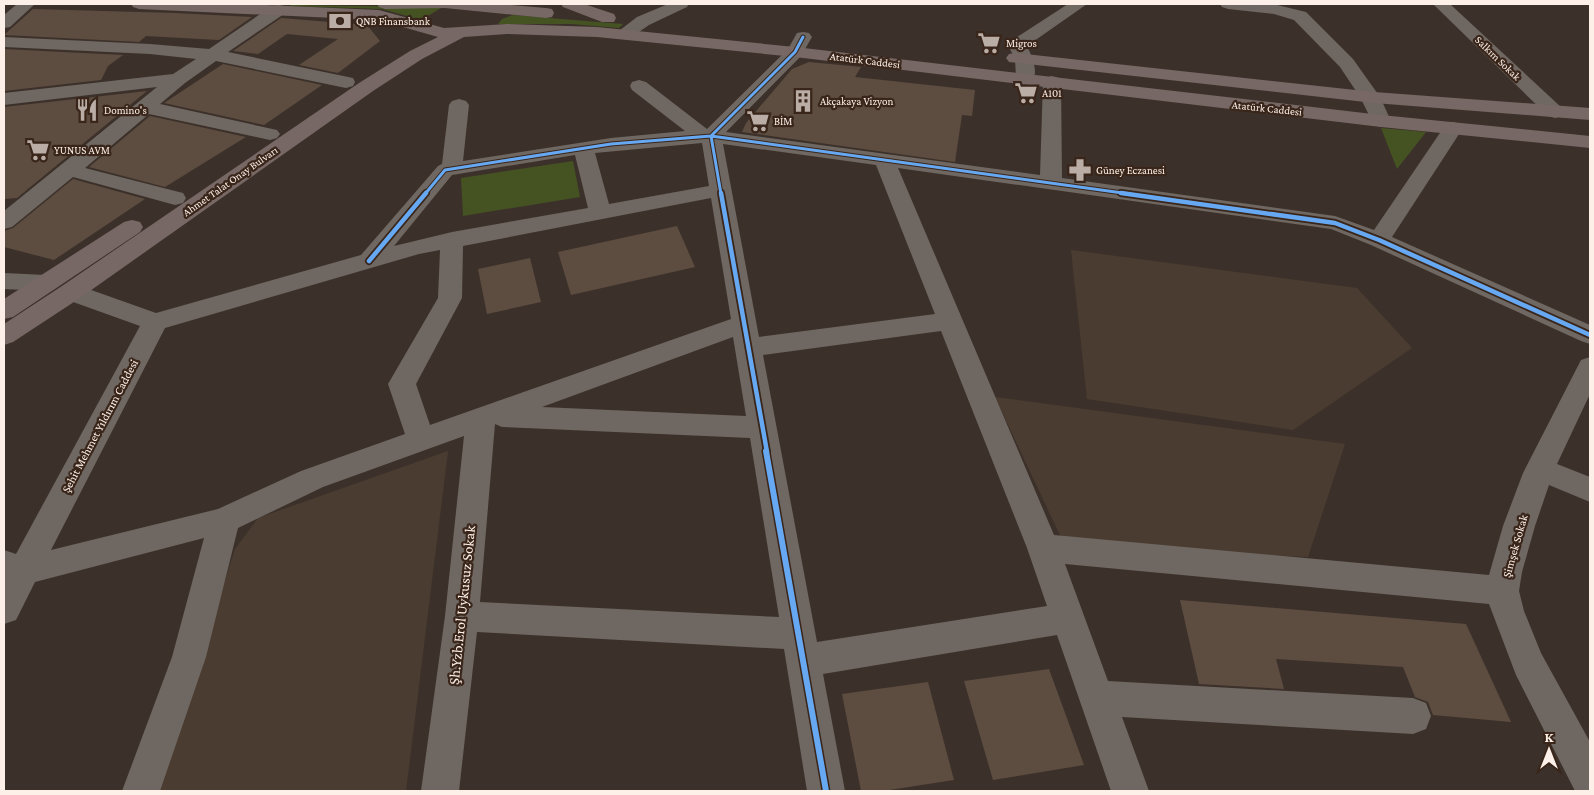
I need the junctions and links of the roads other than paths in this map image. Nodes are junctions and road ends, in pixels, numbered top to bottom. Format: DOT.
graph roads {
  1 [pos="26,4"];
  2 [pos="139,4"];
  3 [pos="385,4"];
  4 [pos="445,4"];
  5 [pos="467,4"];
  6 [pos="569,4"];
  7 [pos="681,4"];
  8 [pos="1079,4"];
  9 [pos="1228,4"];
  10 [pos="1441,4"];
  11 [pos="511,6"];
  12 [pos="278,10"];
  13 [pos="608,18"];
  14 [pos="643,21"];
  15 [pos="4,24"];
  16 [pos="425,28"];
  17 [pos="459,33"];
  18 [pos="624,34"];
  19 [pos="4,42"];
  20 [pos="799,44"];
  21 [pos="880,45"];
  22 [pos="150,49"];
  23 [pos="214,55"];
  24 [pos="995,56"];
  25 [pos="1024,59"];
  26 [pos="1025,78"];
  27 [pos="178,79"];
  28 [pos="346,82"];
  29 [pos="1052,82"];
  30 [pos="112,86"];
  31 [pos="639,86"];
  32 [pos="1370,97"];
  33 [pos="4,99"];
  34 [pos="458,105"];
  35 [pos="145,107"];
  36 [pos="1555,112"];
  37 [pos="1590,114"];
  38 [pos="1380,120"];
  39 [pos="1453,128"];
  40 [pos="270,134"];
  41 [pos="707,136"];
  42 [pos="1590,142"];
  43 [pos="584,149"];
  44 [pos="884,160"];
  45 [pos="452,169"];
  46 [pos="69,170"];
  47 [pos="1051,183"];
  48 [pos="721,190"];
  49 [pos="175,198"];
  50 [pos="13,208"];
  51 [pos="600,212"];
  52 [pos="4,222"];
  53 [pos="452,239"];
  54 [pos="1379,240"];
  55 [pos="369,261"];
  56 [pos="4,281"];
  57 [pos="58,288"];
  58 [pos="4,311"];
  59 [pos="950,321"];
  60 [pos="154,322"];
  61 [pos="4,336"];
  62 [pos="746,336"];
  63 [pos="1590,336"];
  64 [pos="1590,367"];
  65 [pos="484,417"];
  66 [pos="762,428"];
  67 [pos="421,440"];
  68 [pos="1540,468"];
  69 [pos="1590,490"];
  70 [pos="224,520"];
  71 [pos="1044,548"];
  72 [pos="14,568"];
  73 [pos="1503,591"];
  74 [pos="4,609"];
  75 [pos="462,616"];
  76 [pos="1069,618"];
  77 [pos="800,648"];
  78 [pos="1097,698"];
  79 [pos="1413,716"];
  80 [pos="1590,780"];
  81 [pos="141,791"];
  82 [pos="440,791"];
  83 [pos="826,791"];
  84 [pos="1130,791"];
  1 -- 15 [label="street"];
  2 -- 12 [label="main road, Atatürk Caddesi"];
  3 -- 4 [label="main road, Atatürk Caddesi"];
  4 -- 5 [label="main road, Atatürk Caddesi"];
  5 -- 11 [label="main road, Atatürk Caddesi"];
  5 -- 16 [label="main road, Ahmet Talat Onay Bulvarı"];
  6 -- 13 [label="main road"];
  7 -- 14 [label="street"];
  8 -- 25 [label="street"];
  9 -- 32 [label="street"];
  10 -- 36 [label="street, Salkım Sokak"];
  11 -- 13 [label="main road, Atatürk Caddesi"];
  11 -- 17 [label="main road, Ahmet Talat Onay Bulvarı"];
  12 -- 16 [label="main road, Atatürk Caddesi"];
  12 -- 23 [label="street"];
  13 -- 14 [label="main road, Atatürk Caddesi"];
  14 -- 18 [label="street"];
  14 -- 20 [label="main road, Atatürk Caddesi"];
  16 -- 17 [label="main road, Atatürk Caddesi"];
  16 -- 28 [label="main road, Ahmet Talat Onay Bulvarı"];
  17 -- 18 [label="main road, Atatürk Caddesi"];
  17 -- 57 [label="main road, Ahmet Talat Onay Bulvarı"];
  18 -- 20 [label="main road, Atatürk Caddesi"];
  19 -- 22 [label="street"];
  20 -- 21 [label="main road, Atatürk Caddesi"];
  20 -- 26 [label="main road, Atatürk Caddesi"];
  20 -- 41 [label="street"];
  22 -- 23 [label="street"];
  22 -- 30 [label="street"];
  23 -- 27 [label="street"];
  23 -- 28 [label="street"];
  24 -- 25 [label="main road, Atatürk Caddesi"];
  25 -- 26 [label="street"];
  25 -- 32 [label="main road, Atatürk Caddesi"];
  26 -- 29 [label="main road, Atatürk Caddesi"];
  27 -- 30 [label="street"];
  27 -- 35 [label="street"];
  28 -- 40 [label="main road, Ahmet Talat Onay Bulvarı"];
  29 -- 38 [label="main road, Atatürk Caddesi"];
  29 -- 47 [label="street"];
  30 -- 33 [label="street"];
  31 -- 41 [label="street"];
  32 -- 36 [label="main road, Atatürk Caddesi"];
  32 -- 38 [label="street"];
  34 -- 45 [label="street"];
  35 -- 40 [label="street"];
  35 -- 46 [label="street"];
  36 -- 37 [label="main road, Atatürk Caddesi"];
  38 -- 39 [label="main road, Atatürk Caddesi"];
  39 -- 42 [label="main road, Atatürk Caddesi"];
  39 -- 54 [label="street"];
  40 -- 49 [label="main road, Ahmet Talat Onay Bulvarı"];
  41 -- 43 [label="street"];
  41 -- 44 [label="street"];
  41 -- 48 [label="street"];
  43 -- 45 [label="street"];
  43 -- 51 [label="street"];
  44 -- 47 [label="street"];
  44 -- 59 [label="street"];
  45 -- 55 [label="street"];
  46 -- 49 [label="street"];
  46 -- 50 [label="street"];
  47 -- 54 [label="street"];
  48 -- 51 [label="street"];
  48 -- 62 [label="street"];
  49 -- 57 [label="main road, Ahmet Talat Onay Bulvarı"];
  50 -- 52 [label="street"];
  51 -- 53 [label="street"];
  53 -- 55 [label="street"];
  53 -- 67 [label="street"];
  54 -- 63 [label="street"];
  55 -- 60 [label="street"];
  56 -- 57 [label="street"];
  57 -- 58 [label="main road, Ahmet Talat Onay Bulvarı"];
  57 -- 60 [label="street"];
  57 -- 61 [label="main road, Ahmet Talat Onay Bulvarı"];
  59 -- 62 [label="street"];
  59 -- 71 [label="street"];
  60 -- 72 [label="street, Şehit Mehmet Yıldırım Caddesi"];
  62 -- 65 [label="street"];
  62 -- 66 [label="street"];
  64 -- 68 [label="street, Şimşek Sokak"];
  65 -- 66 [label="street"];
  65 -- 67 [label="street"];
  65 -- 75 [label="street, Şh.Yzb.Erol Uykusuz Sokak"];
  66 -- 77 [label="street"];
  67 -- 70 [label="street"];
  68 -- 69 [label="street"];
  68 -- 73 [label="street, Şimşek Sokak"];
  70 -- 72 [label="street"];
  70 -- 81 [label="street"];
  71 -- 73 [label="street"];
  71 -- 76 [label="street"];
  72 -- 74 [label="street, Şehit Mehmet Yıldırım Caddesi"];
  73 -- 80 [label="street, Şimşek Sokak"];
  75 -- 77 [label="street"];
  75 -- 82 [label="street, Şh.Yzb.Erol Uykusuz Sokak"];
  76 -- 77 [label="street"];
  76 -- 78 [label="street"];
  77 -- 83 [label="street"];
  78 -- 79 [label="street"];
  78 -- 84 [label="street"];
}
